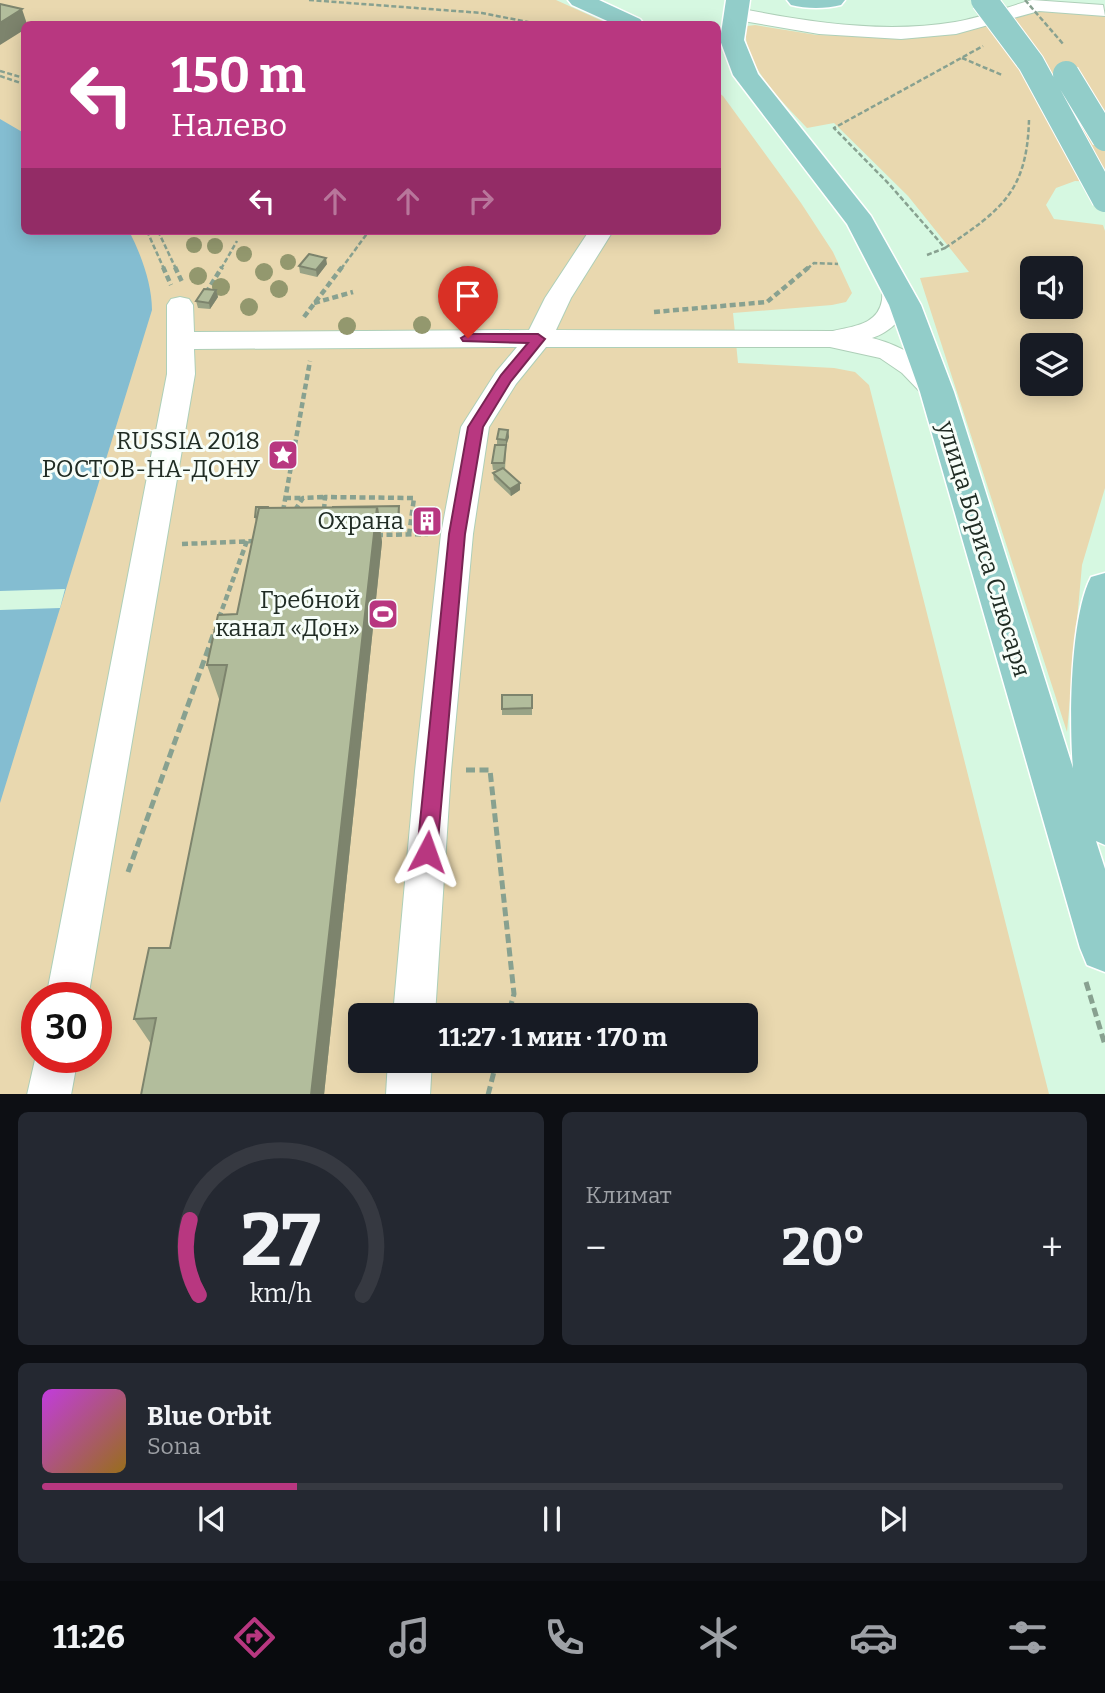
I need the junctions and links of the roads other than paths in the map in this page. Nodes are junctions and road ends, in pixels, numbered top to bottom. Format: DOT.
graph roads {
  1 [pos="580,0"];
  2 [pos="799,0"];
  3 [pos="833,0"];
  4 [pos="984,0"];
  5 [pos="1008,0"];
  6 [pos="809,1"];
  7 [pos="737,7"];
  8 [pos="1101,7"];
  9 [pos="1038,13"];
  10 [pos="626,21"];
  11 [pos="1052,52"];
  12 [pos="721,79"];
  13 [pos="1105,138"];
  14 [pos="820,170"];
  15 [pos="1105,199"];
  16 [pos="598,235"];
  17 [pos="895,284"];
  18 [pos="188,300"];
  19 [pos="538,339"];
  20 [pos="830,339"];
  21 [pos="180,341"];
  22 [pos="937,392"];
  23 [pos="1105,588"];
  24 [pos="1105,824"];
  25 [pos="1095,963"];
  26 [pos="70,982"];
  27 [pos="415,1003"];
  28 [pos="53,1073"];
  29 [pos="409,1073"];
  30 [pos="49,1094"];
  31 [pos="408,1094"];
  1 -- 10 [label="main road"];
  2 -- 6 [label="main road"];
  3 -- 6 [label="main road"];
  4 -- 15 [label="main road, bridge"];
  5 -- 9 [label="main road"];
  7 -- 9 [label="street"];
  7 -- 14 [label="main road"];
  8 -- 9 [label="street"];
  11 -- 13 [label="main road, bridge"];
  12 -- 14 [label="main road"];
  14 -- 17 [label="main road, улица Бориса Слюсаря"];
  16 -- 19 [label="street"];
  17 -- 20 [label="street"];
  17 -- 22 [label="main road, улица Бориса Слюсаря"];
  18 -- 21 [label="street"];
  19 -- 20 [label="street"];
  19 -- 21 [label="street"];
  19 -- 27 [label="street"];
  20 -- 22 [label="street"];
  21 -- 26 [label="street"];
  22 -- 25 [label="main road, улица Бориса Слюсаря"];
  23 -- 24 [label="main road"];
  28 -- 30 [label="street"];
  29 -- 31 [label="street"];
}
